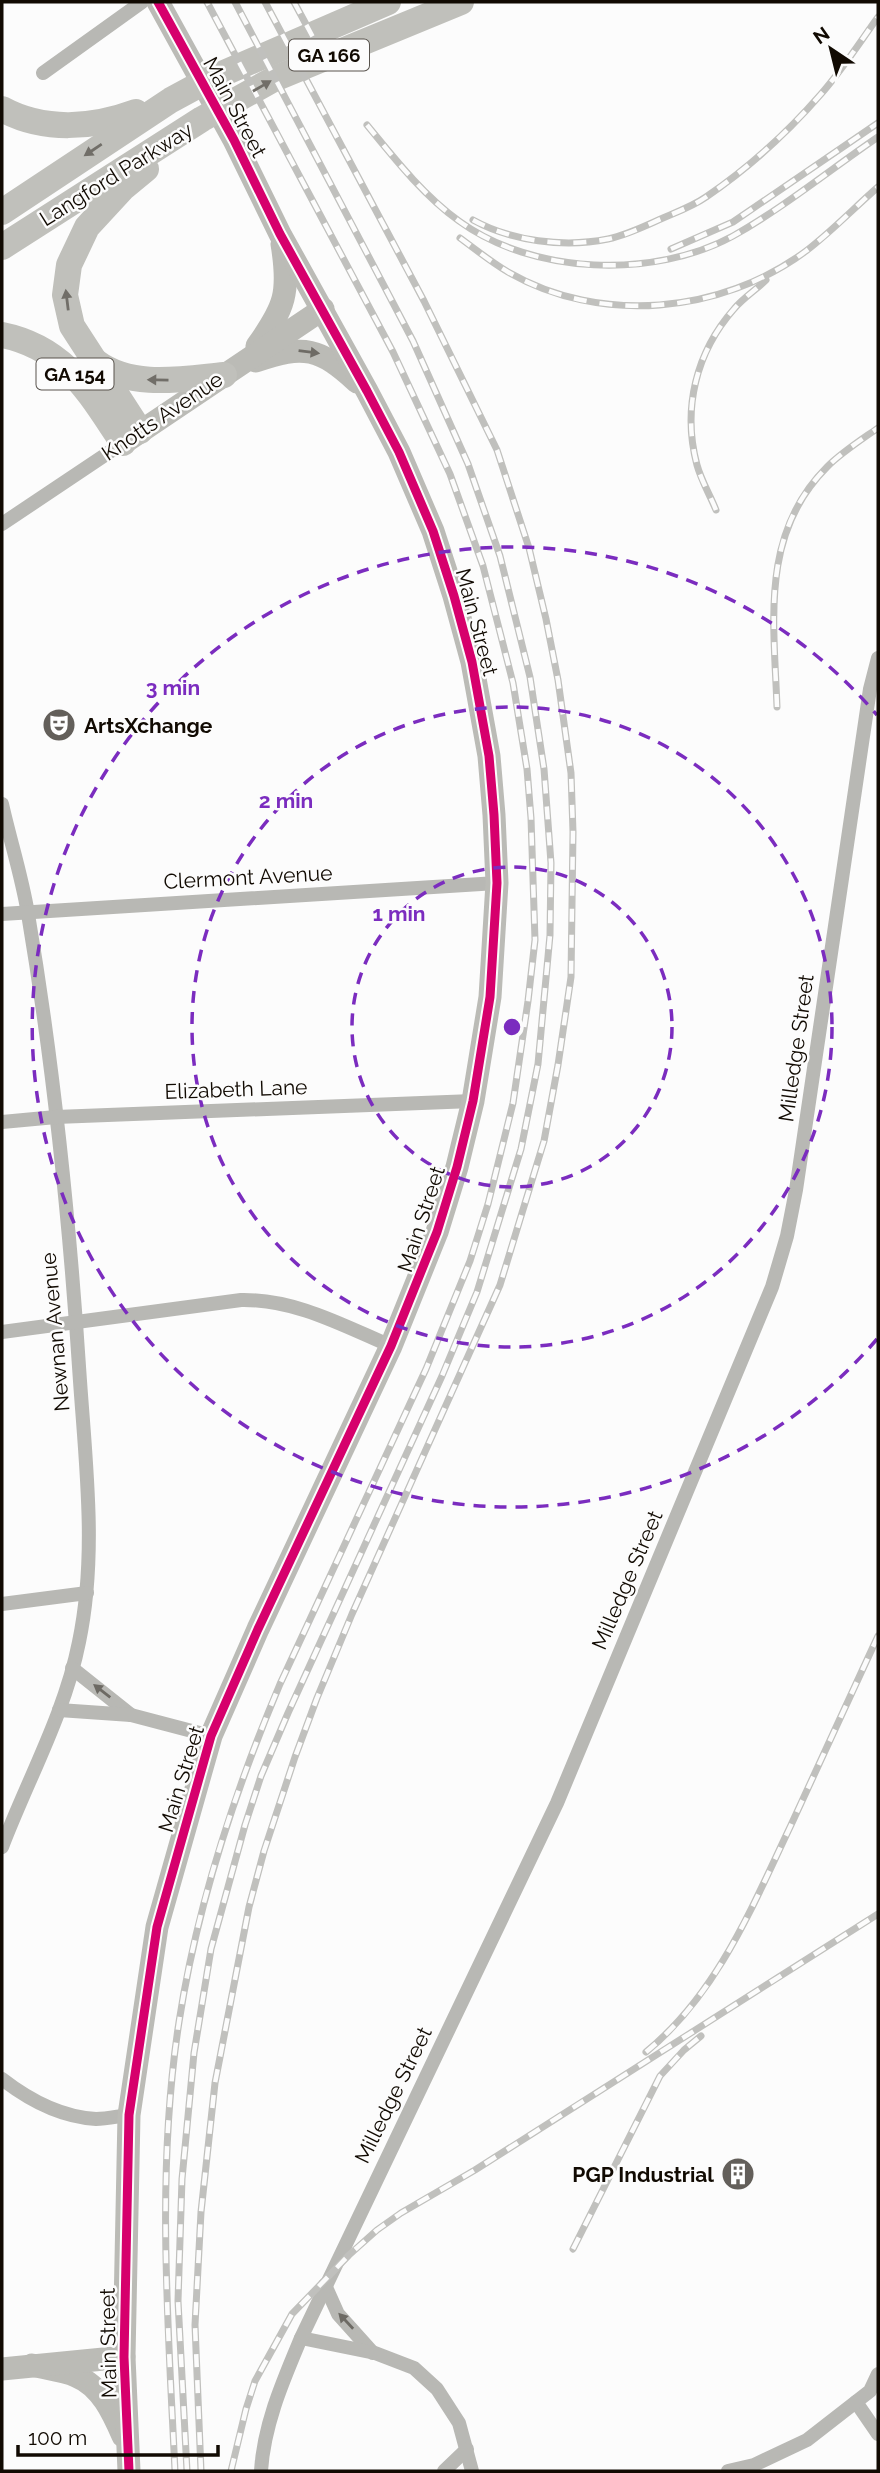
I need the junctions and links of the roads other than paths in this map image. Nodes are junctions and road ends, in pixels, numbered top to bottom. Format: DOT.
graph roads {
  1 [pos="142,2"];
  2 [pos="158,2"];
  3 [pos="388,2"];
  4 [pos="461,2"];
  5 [pos="43,73"];
  6 [pos="171,100"];
  7 [pos="2,109"];
  8 [pos="202,119"];
  9 [pos="2,212"];
  10 [pos="280,234"];
  11 [pos="2,247"];
  12 [pos="323,309"];
  13 [pos="2,335"];
  14 [pos="95,361"];
  15 [pos="236,367"];
  16 [pos="368,391"];
  17 [pos="131,437"];
  18 [pos="2,524"];
  19 [pos="878,658"];
  20 [pos="2,804"];
  21 [pos="497,883"];
  22 [pos="27,911"];
  23 [pos="2,914"];
  24 [pos="473,1101"];
  25 [pos="56,1117"];
  26 [pos="2,1122"];
  27 [pos="76,1322"];
  28 [pos="2,1332"];
  29 [pos="391,1346"];
  30 [pos="87,1593"];
  31 [pos="2,1604"];
  32 [pos="72,1668"];
  33 [pos="59,1710"];
  34 [pos="131,1715"];
  35 [pos="211,1736"];
  36 [pos="2,1846"];
  37 [pos="2,2079"];
  38 [pos="129,2115"];
  39 [pos="325,2285"];
  40 [pos="301,2338"];
  41 [pos="373,2353"];
  42 [pos="124,2357"];
  43 [pos="33,2365"];
  44 [pos="2,2369"];
  45 [pos="878,2374"];
  46 [pos="856,2402"];
  47 [pos="878,2434"];
  48 [pos="128,2448"];
  49 [pos="467,2449"];
  50 [pos="129,2471"];
  51 [pos="261,2471"];
  52 [pos="444,2471"];
  53 [pos="472,2471"];
  54 [pos="728,2471"];
  1 -- 5 [label="street"];
  2 -- 10 [label="main road, Main Street"];
  3 -- 6 [label="highway, Langford Parkway / GA 166"];
  8 -- 4 [label="highway, Langford Parkway / GA 166, one-way"];
  6 -- 7 [label="highway"];
  6 -- 9 [label="highway, Langford Parkway / GA 166, one-way"];
  8 -- 11 [label="highway, Langford Parkway / GA 166"];
  14 -- 8 [label="highway, one-way"];
  10 -- 12 [label="main road, Main Street"];
  10 -- 15 [label="main road"];
  12 -- 15 [label="main road, Knotts Avenue"];
  12 -- 16 [label="main road, Main Street"];
  13 -- 17 [label="highway, GA 154"];
  15 -- 14 [label="highway, one-way"];
  14 -- 17 [label="highway"];
  15 -- 16 [label="main road, one-way"];
  15 -- 17 [label="main road, Knotts Avenue"];
  16 -- 21 [label="main road, Main Street"];
  17 -- 18 [label="street, Knotts Avenue"];
  19 -- 39 [label="street, Milledge Street"];
  20 -- 22 [label="street, Newnan Avenue"];
  21 -- 22 [label="street, Clermont Avenue"];
  21 -- 24 [label="main road, Main Street"];
  22 -- 23 [label="street, Clermont Avenue"];
  22 -- 25 [label="street, Newnan Avenue"];
  24 -- 25 [label="street, Elizabeth Lane"];
  24 -- 29 [label="main road, Main Street"];
  25 -- 26 [label="street, Elizabeth Lane"];
  25 -- 27 [label="street, Newnan Avenue"];
  27 -- 28 [label="street"];
  27 -- 29 [label="street"];
  27 -- 30 [label="street, Newnan Avenue"];
  29 -- 35 [label="main road, Main Street"];
  30 -- 31 [label="street"];
  30 -- 32 [label="street, Newnan Avenue"];
  32 -- 33 [label="street, Newnan Avenue"];
  34 -- 32 [label="street, one-way"];
  33 -- 34 [label="street"];
  33 -- 36 [label="street, Newnan Avenue"];
  34 -- 35 [label="street"];
  35 -- 38 [label="main road, Main Street"];
  37 -- 38 [label="street"];
  38 -- 42 [label="main road, Main Street"];
  39 -- 40 [label="street, Milledge Street"];
  41 -- 39 [label="street, one-way"];
  40 -- 41 [label="street"];
  40 -- 51 [label="street, Milledge Street"];
  41 -- 49 [label="street"];
  42 -- 43 [label="main road"];
  42 -- 48 [label="main road, Main Street"];
  43 -- 44 [label="main road"];
  43 -- 48 [label="main road"];
  45 -- 46 [label="street"];
  46 -- 47 [label="street"];
  46 -- 54 [label="street"];
  48 -- 50 [label="main road, Main Street"];
  49 -- 52 [label="street"];
  49 -- 53 [label="street"];
}
